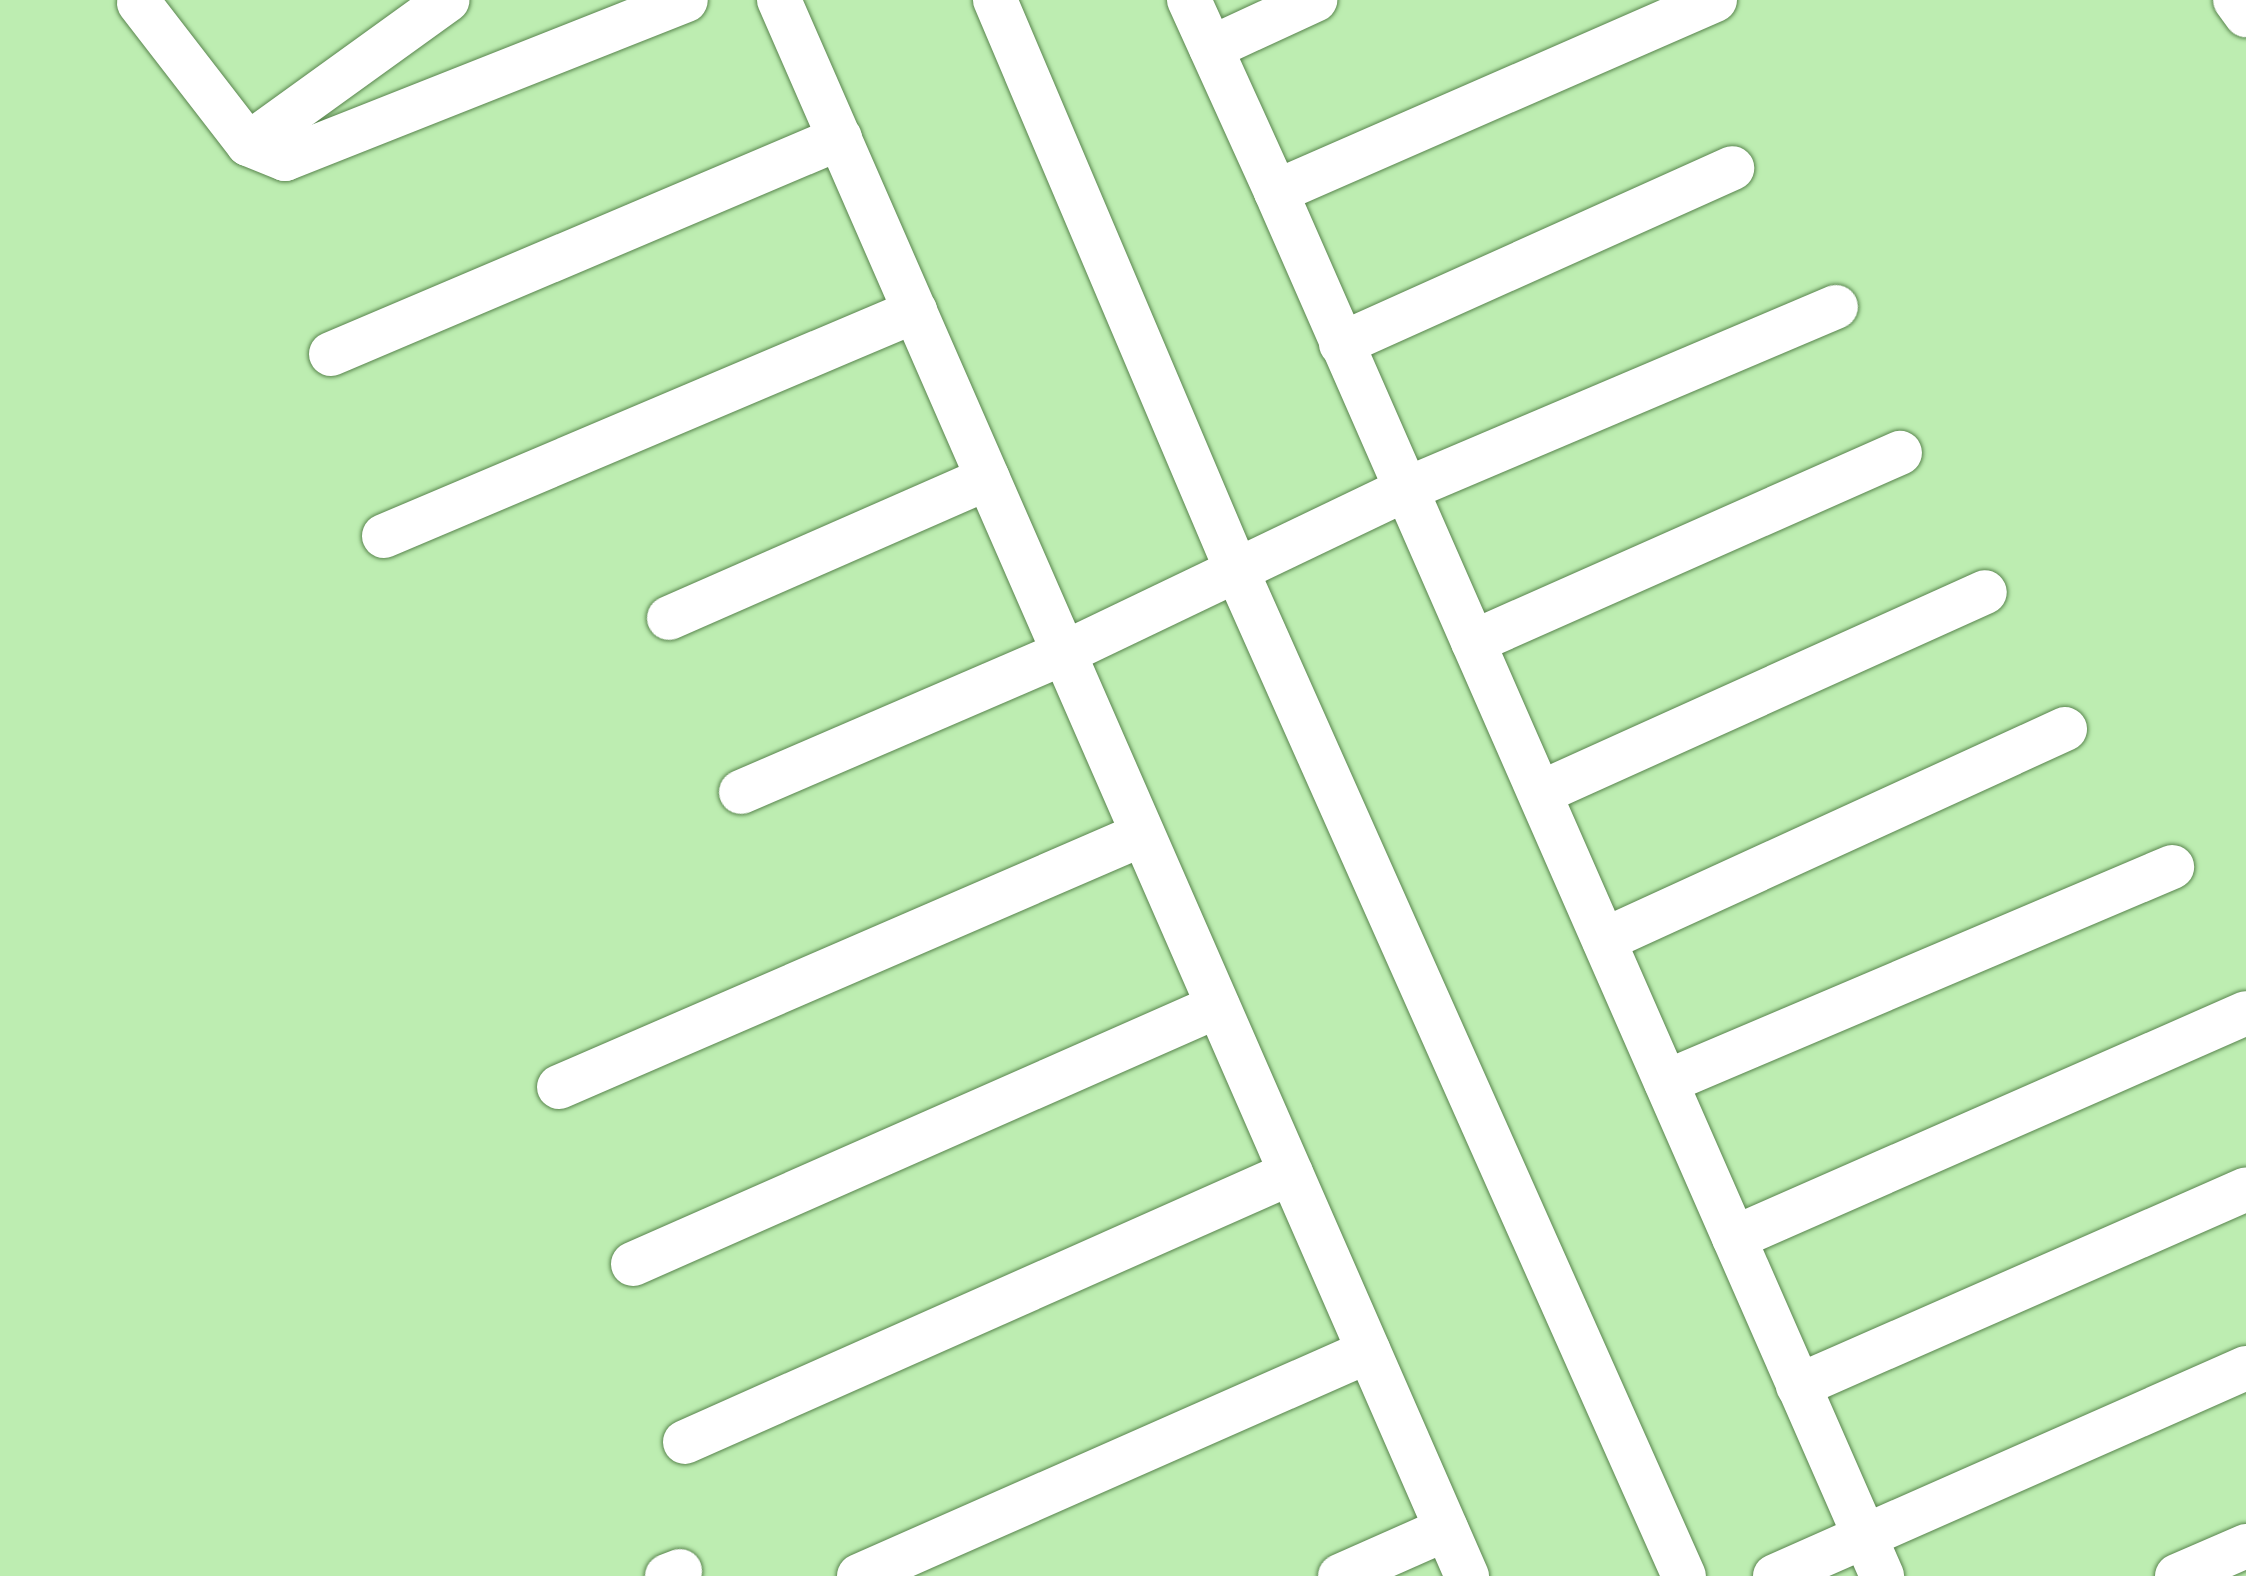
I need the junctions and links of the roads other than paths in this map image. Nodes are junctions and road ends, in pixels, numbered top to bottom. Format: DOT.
graph roads {
  1 [pos="448,0"];
  2 [pos="686,0"];
  3 [pos="779,0"];
  4 [pos="995,0"];
  5 [pos="1189,0"];
  6 [pos="1315,0"];
  7 [pos="2235,0"];
  8 [pos="1732,3"];
  9 [pos="132,7"];
  10 [pos="2246,15"];
  11 [pos="1211,48"];
  12 [pos="840,138"];
  13 [pos="248,144"];
  14 [pos="1732,168"];
  15 [pos="1276,192"];
  16 [pos="1836,307"];
  17 [pos="915,311"];
  18 [pos="1341,344"];
  19 [pos="331,354"];
  20 [pos="1900,453"];
  21 [pos="988,478"];
  22 [pos="1407,489"];
  23 [pos="384,536"];
  24 [pos="1236,569"];
  25 [pos="1985,592"];
  26 [pos="669,618"];
  27 [pos="1473,642"];
  28 [pos="1064,653"];
  29 [pos="2065,729"];
  30 [pos="741,792"];
  31 [pos="1540,793"];
  32 [pos="1143,834"];
  33 [pos="2172,867"];
  34 [pos="1604,940"];
  35 [pos="1218,1006"];
  36 [pos="2246,1013"];
  37 [pos="1666,1082"];
  38 [pos="559,1087"];
  39 [pos="1291,1173"];
  40 [pos="2246,1189"];
  41 [pos="1734,1238"];
  42 [pos="633,1264"];
  43 [pos="1369,1351"];
  44 [pos="2246,1368"];
  45 [pos="1798,1386"];
  46 [pos="685,1442"];
  47 [pos="1446,1529"];
  48 [pos="1865,1536"];
  49 [pos="2246,1546"];
  50 [pos="859,1576"];
  51 [pos="1340,1576"];
  52 [pos="1467,1576"];
  53 [pos="1684,1576"];
  54 [pos="1775,1576"];
  55 [pos="1882,1576"];
  56 [pos="2177,1576"];
  1 -- 13 [label="street"];
  2 -- 13 [label="street"];
  3 -- 12 [label="street"];
  4 -- 24 [label="street"];
  5 -- 11 [label="street"];
  6 -- 11 [label="street"];
  7 -- 10 [label="street"];
  8 -- 15 [label="street"];
  9 -- 13 [label="street"];
  11 -- 15 [label="street"];
  12 -- 17 [label="street"];
  12 -- 19 [label="street"];
  14 -- 18 [label="street"];
  15 -- 18 [label="street"];
  16 -- 22 [label="street"];
  17 -- 21 [label="street"];
  17 -- 23 [label="street"];
  18 -- 22 [label="street"];
  20 -- 27 [label="street"];
  21 -- 26 [label="street"];
  21 -- 28 [label="street"];
  22 -- 24 [label="street"];
  22 -- 27 [label="street"];
  24 -- 28 [label="street"];
  24 -- 53 [label="street"];
  25 -- 31 [label="street"];
  27 -- 31 [label="street"];
  28 -- 30 [label="street"];
  28 -- 32 [label="street"];
  29 -- 34 [label="street"];
  31 -- 34 [label="street"];
  32 -- 35 [label="street"];
  32 -- 38 [label="street"];
  33 -- 37 [label="street"];
  34 -- 37 [label="street"];
  35 -- 39 [label="street"];
  35 -- 42 [label="street"];
  36 -- 41 [label="street"];
  37 -- 41 [label="street"];
  39 -- 43 [label="street"];
  39 -- 46 [label="street"];
  40 -- 45 [label="street"];
  41 -- 45 [label="street"];
  43 -- 47 [label="street"];
  43 -- 50 [label="street"];
  44 -- 48 [label="street"];
  45 -- 48 [label="street"];
  47 -- 51 [label="street"];
  47 -- 52 [label="street"];
  48 -- 54 [label="street"];
  48 -- 55 [label="street"];
  49 -- 56 [label="street"];
}
